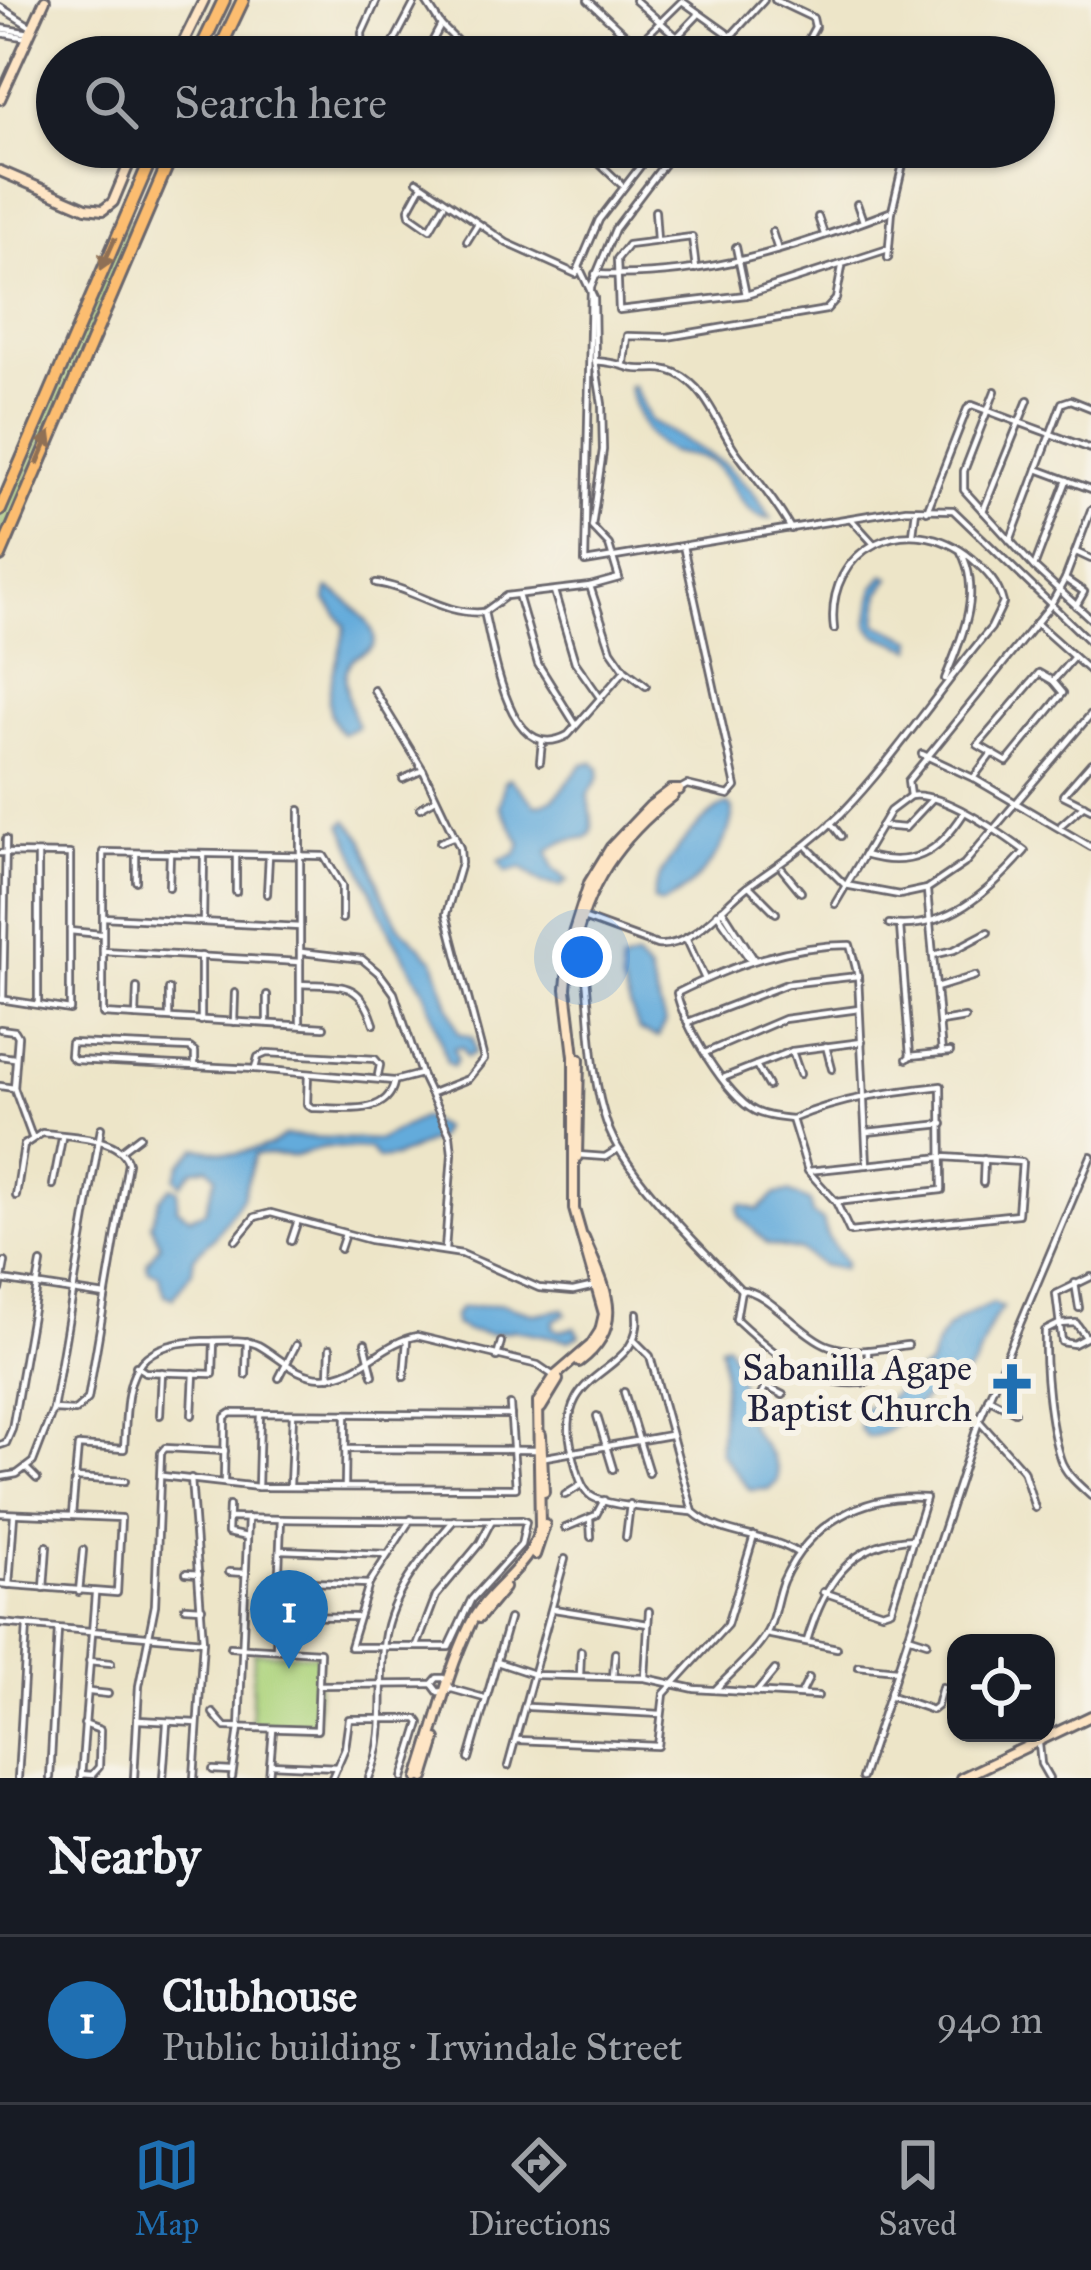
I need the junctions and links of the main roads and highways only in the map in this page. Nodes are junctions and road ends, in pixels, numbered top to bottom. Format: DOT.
graph roads {
  1 [pos="224,0"];
  2 [pos="243,0"];
  3 [pos="207,36"];
  4 [pos="226,36"];
  5 [pos="147,168"];
  6 [pos="166,168"];
  7 [pos="0,511"];
  8 [pos="0,556"];
  1 -- 3 [label="highway"];
  2 -- 4 [label="highway"];
  5 -- 7 [label="highway, one-way"];
  8 -- 6 [label="highway, one-way"];
}
